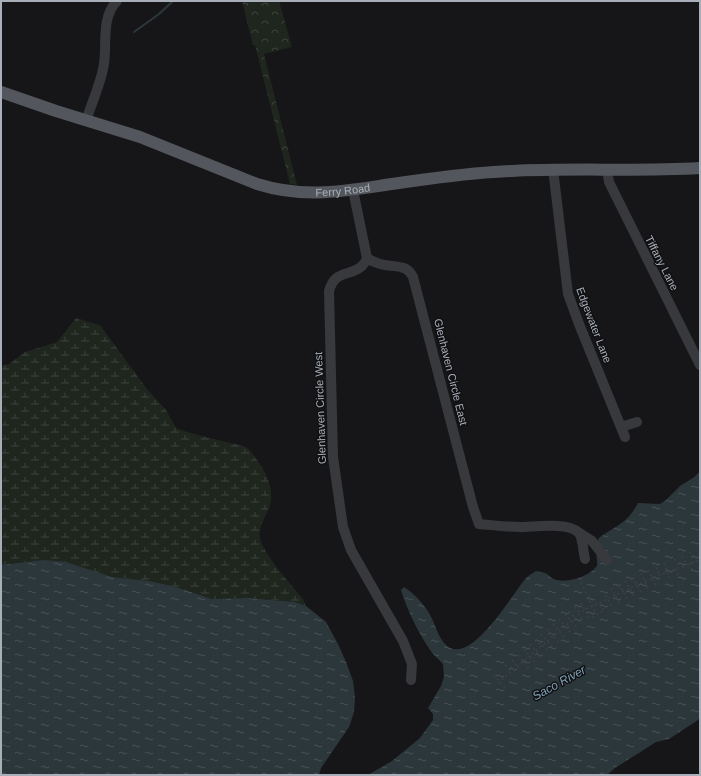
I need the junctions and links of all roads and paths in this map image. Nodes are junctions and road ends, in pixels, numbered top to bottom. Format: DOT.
graph roads {
  1 [pos="117,1"];
  2 [pos="1,92"];
  3 [pos="86,120"];
  4 [pos="700,168"];
  5 [pos="553,169"];
  6 [pos="607,170"];
  7 [pos="353,190"];
  8 [pos="367,258"];
  9 [pos="700,365"];
  10 [pos="637,422"];
  11 [pos="621,427"];
  12 [pos="625,437"];
  13 [pos="578,532"];
  14 [pos="690,552"];
  15 [pos="682,556"];
  16 [pos="585,559"];
  17 [pos="674,559"];
  18 [pos="607,560"];
  19 [pos="699,560"];
  20 [pos="694,562"];
  21 [pos="664,563"];
  22 [pos="700,563"];
  23 [pos="690,564"];
  24 [pos="687,565"];
  25 [pos="656,567"];
  26 [pos="678,568"];
  27 [pos="675,569"];
  28 [pos="648,570"];
  29 [pos="668,572"];
  30 [pos="693,572"];
  31 [pos="641,573"];
  32 [pos="660,575"];
  33 [pos="633,577"];
  34 [pos="579,578"];
  35 [pos="652,578"];
  36 [pos="679,578"];
  37 [pos="625,581"];
  38 [pos="644,581"];
  39 [pos="671,581"];
  40 [pos="619,584"];
  41 [pos="637,585"];
  42 [pos="657,587"];
  43 [pos="611,588"];
  44 [pos="630,588"];
  45 [pos="649,590"];
  46 [pos="603,591"];
  47 [pos="623,591"];
  48 [pos="642,594"];
  49 [pos="615,595"];
  50 [pos="635,597"];
  51 [pos="607,599"];
  52 [pos="628,600"];
  53 [pos="599,602"];
  54 [pos="581,603"];
  55 [pos="620,604"];
  56 [pos="575,606"];
  57 [pos="592,606"];
  58 [pos="612,608"];
  59 [pos="584,610"];
  60 [pos="569,611"];
  61 [pos="565,614"];
  62 [pos="579,614"];
  63 [pos="596,615"];
  64 [pos="574,617"];
  65 [pos="559,619"];
  66 [pos="571,620"];
  67 [pos="584,622"];
  68 [pos="553,624"];
  69 [pos="565,625"];
  70 [pos="577,628"];
  71 [pos="548,629"];
  72 [pos="559,630"];
  73 [pos="571,632"];
  74 [pos="541,634"];
  75 [pos="553,635"];
  76 [pos="565,638"];
  77 [pos="536,639"];
  78 [pos="547,641"];
  79 [pos="560,643"];
  80 [pos="530,644"];
  81 [pos="542,645"];
  82 [pos="553,648"];
  83 [pos="524,649"];
  84 [pos="535,651"];
  85 [pos="548,652"];
  86 [pos="518,655"];
  87 [pos="529,656"];
  88 [pos="542,658"];
  89 [pos="512,660"];
  90 [pos="523,661"];
  91 [pos="535,664"];
  92 [pos="506,665"];
  93 [pos="518,666"];
  94 [pos="529,669"];
  95 [pos="511,672"];
  96 [pos="494,675"];
  97 [pos="411,680"];
  98 [pos="499,682"];
  99 [pos="505,688"];
  1 -- 3 [label="street"];
  2 -- 3 [label="main road, Ferry Road"];
  3 -- 7 [label="main road, Ferry Road"];
  4 -- 6 [label="main road, Ferry Road"];
  5 -- 6 [label="main road, Ferry Road"];
  5 -- 7 [label="main road, Ferry Road"];
  5 -- 11 [label="street, Edgewater Lane"];
  6 -- 9 [label="street, Tiffany Lane"];
  7 -- 8 [label="street"];
  8 -- 13 [label="street, Glenhaven Circle East"];
  8 -- 97 [label="street, Glenhaven Circle West"];
  10 -- 11 [label="street"];
  11 -- 12 [label="street, Edgewater Lane"];
  13 -- 16 [label="street"];
  13 -- 18 [label="street"];
  14 -- 20 [label="path"];
  15 -- 24 [label="path"];
  17 -- 26 [label="path"];
  19 -- 20 [label="path"];
  19 -- 22 [label="path"];
  20 -- 23 [label="path"];
  21 -- 29 [label="path"];
  23 -- 24 [label="path"];
  23 -- 30 [label="path"];
  24 -- 26 [label="path"];
  25 -- 32 [label="path"];
  26 -- 27 [label="path"];
  27 -- 29 [label="path"];
  27 -- 36 [label="path"];
  28 -- 35 [label="path"];
  29 -- 32 [label="path"];
  29 -- 39 [label="path"];
  31 -- 38 [label="path"];
  32 -- 35 [label="path"];
  33 -- 41 [label="path"];
  34 -- 57 [label="path"];
  35 -- 38 [label="path"];
  35 -- 42 [label="path"];
  37 -- 44 [label="path"];
  38 -- 41 [label="path"];
  38 -- 45 [label="path"];
  40 -- 47 [label="path"];
  41 -- 44 [label="path"];
  41 -- 48 [label="path"];
  43 -- 49 [label="path"];
  44 -- 47 [label="path"];
  44 -- 50 [label="path"];
  46 -- 51 [label="path"];
  47 -- 49 [label="path"];
  47 -- 52 [label="path"];
  49 -- 51 [label="path"];
  49 -- 55 [label="path"];
  51 -- 53 [label="path"];
  51 -- 58 [label="path"];
  53 -- 57 [label="path"];
  53 -- 63 [label="path"];
  54 -- 59 [label="path"];
  56 -- 62 [label="path"];
  57 -- 59 [label="path"];
  57 -- 63 [label="path"];
  59 -- 62 [label="path"];
  59 -- 63 [label="path"];
  60 -- 64 [label="path"];
  61 -- 66 [label="path"];
  62 -- 64 [label="path"];
  62 -- 67 [label="path"];
  64 -- 66 [label="path"];
  65 -- 69 [label="path"];
  66 -- 69 [label="path"];
  66 -- 70 [label="path"];
  68 -- 72 [label="path"];
  69 -- 72 [label="path"];
  69 -- 73 [label="path"];
  71 -- 75 [label="path"];
  72 -- 75 [label="path"];
  72 -- 76 [label="path"];
  74 -- 78 [label="path"];
  75 -- 78 [label="path"];
  75 -- 79 [label="path"];
  77 -- 81 [label="path"];
  78 -- 81 [label="path"];
  78 -- 82 [label="path"];
  80 -- 84 [label="path"];
  81 -- 84 [label="path"];
  81 -- 85 [label="path"];
  83 -- 87 [label="path"];
  84 -- 87 [label="path"];
  84 -- 88 [label="path"];
  86 -- 90 [label="path"];
  87 -- 90 [label="path"];
  87 -- 91 [label="path"];
  89 -- 93 [label="path"];
  90 -- 93 [label="path"];
  90 -- 94 [label="path"];
  92 -- 95 [label="path"];
  93 -- 95 [label="path"];
  95 -- 98 [label="path"];
  96 -- 98 [label="path"];
  98 -- 99 [label="path"];
}
